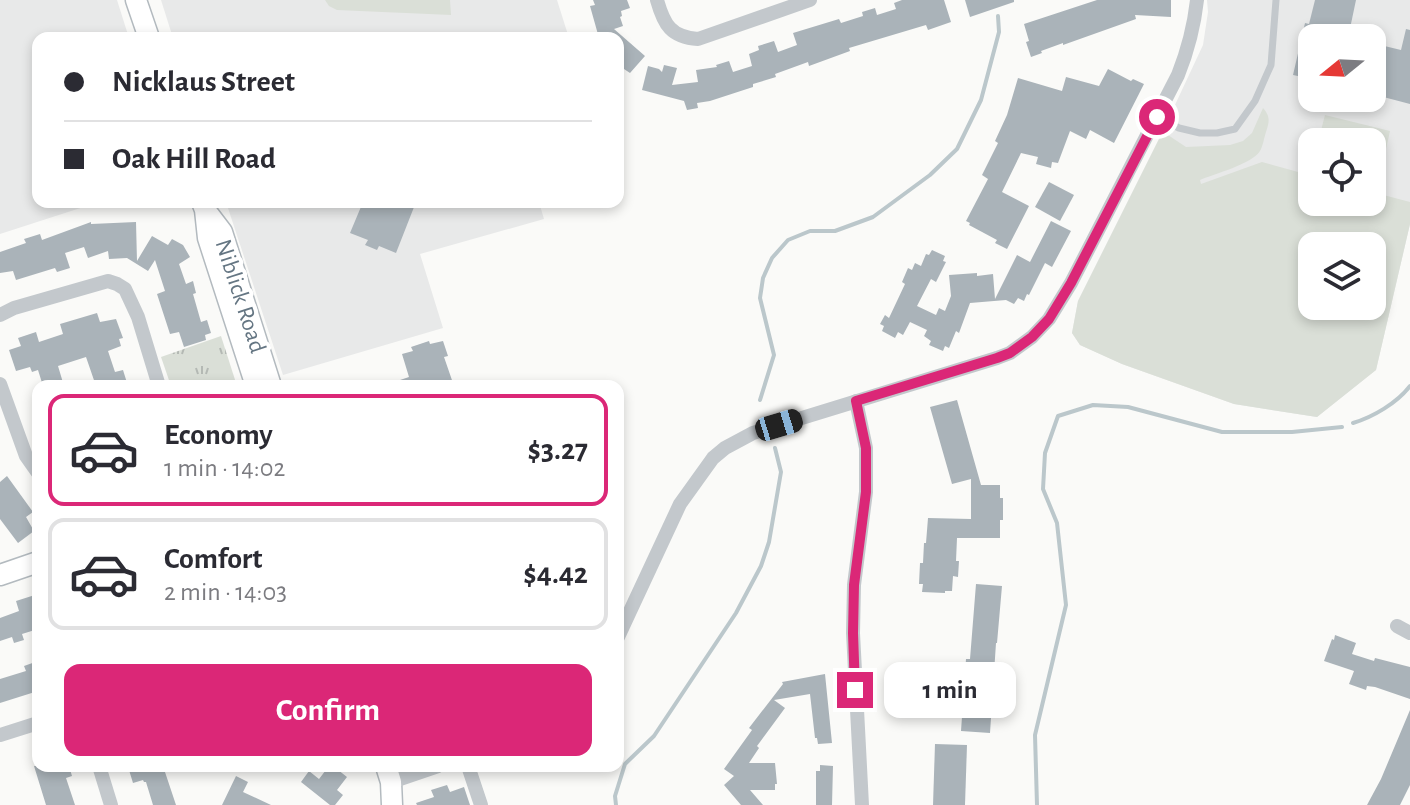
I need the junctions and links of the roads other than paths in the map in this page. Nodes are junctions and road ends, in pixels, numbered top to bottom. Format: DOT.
graph roads {
  1 [pos="136,0"];
  2 [pos="657,0"];
  3 [pos="810,0"];
  4 [pos="1197,0"];
  5 [pos="1276,0"];
  6 [pos="147,32"];
  7 [pos="1157,117"];
  8 [pos="204,208"];
  9 [pos="205,208"];
  10 [pos="0,315"];
  11 [pos="157,380"];
  12 [pos="254,380"];
  13 [pos="269,380"];
  14 [pos="0,384"];
  15 [pos="856,401"];
  16 [pos="32,464"];
  17 [pos="32,564"];
  18 [pos="0,575"];
  19 [pos="624,624"];
  20 [pos="32,725"];
  21 [pos="0,735"];
  22 [pos="101,772"];
  23 [pos="470,772"];
  24 [pos="388,774"];
  25 [pos="111,805"];
  26 [pos="392,805"];
  27 [pos="408,805"];
  28 [pos="481,805"];
  29 [pos="862,805"];
  1 -- 6 [label="main road"];
  2 -- 3 [label="street"];
  4 -- 7 [label="street"];
  5 -- 7 [label="lane"];
  7 -- 15 [label="street"];
  8 -- 12 [label="main road, Niblick Road"];
  9 -- 13 [label="main road, Niblick Road"];
  10 -- 11 [label="street"];
  14 -- 16 [label="street"];
  15 -- 19 [label="street"];
  15 -- 29 [label="street"];
  17 -- 18 [label="main road"];
  20 -- 21 [label="street"];
  22 -- 25 [label="street"];
  23 -- 28 [label="street"];
  24 -- 26 [label="main road"];
  24 -- 27 [label="main road"];
}
